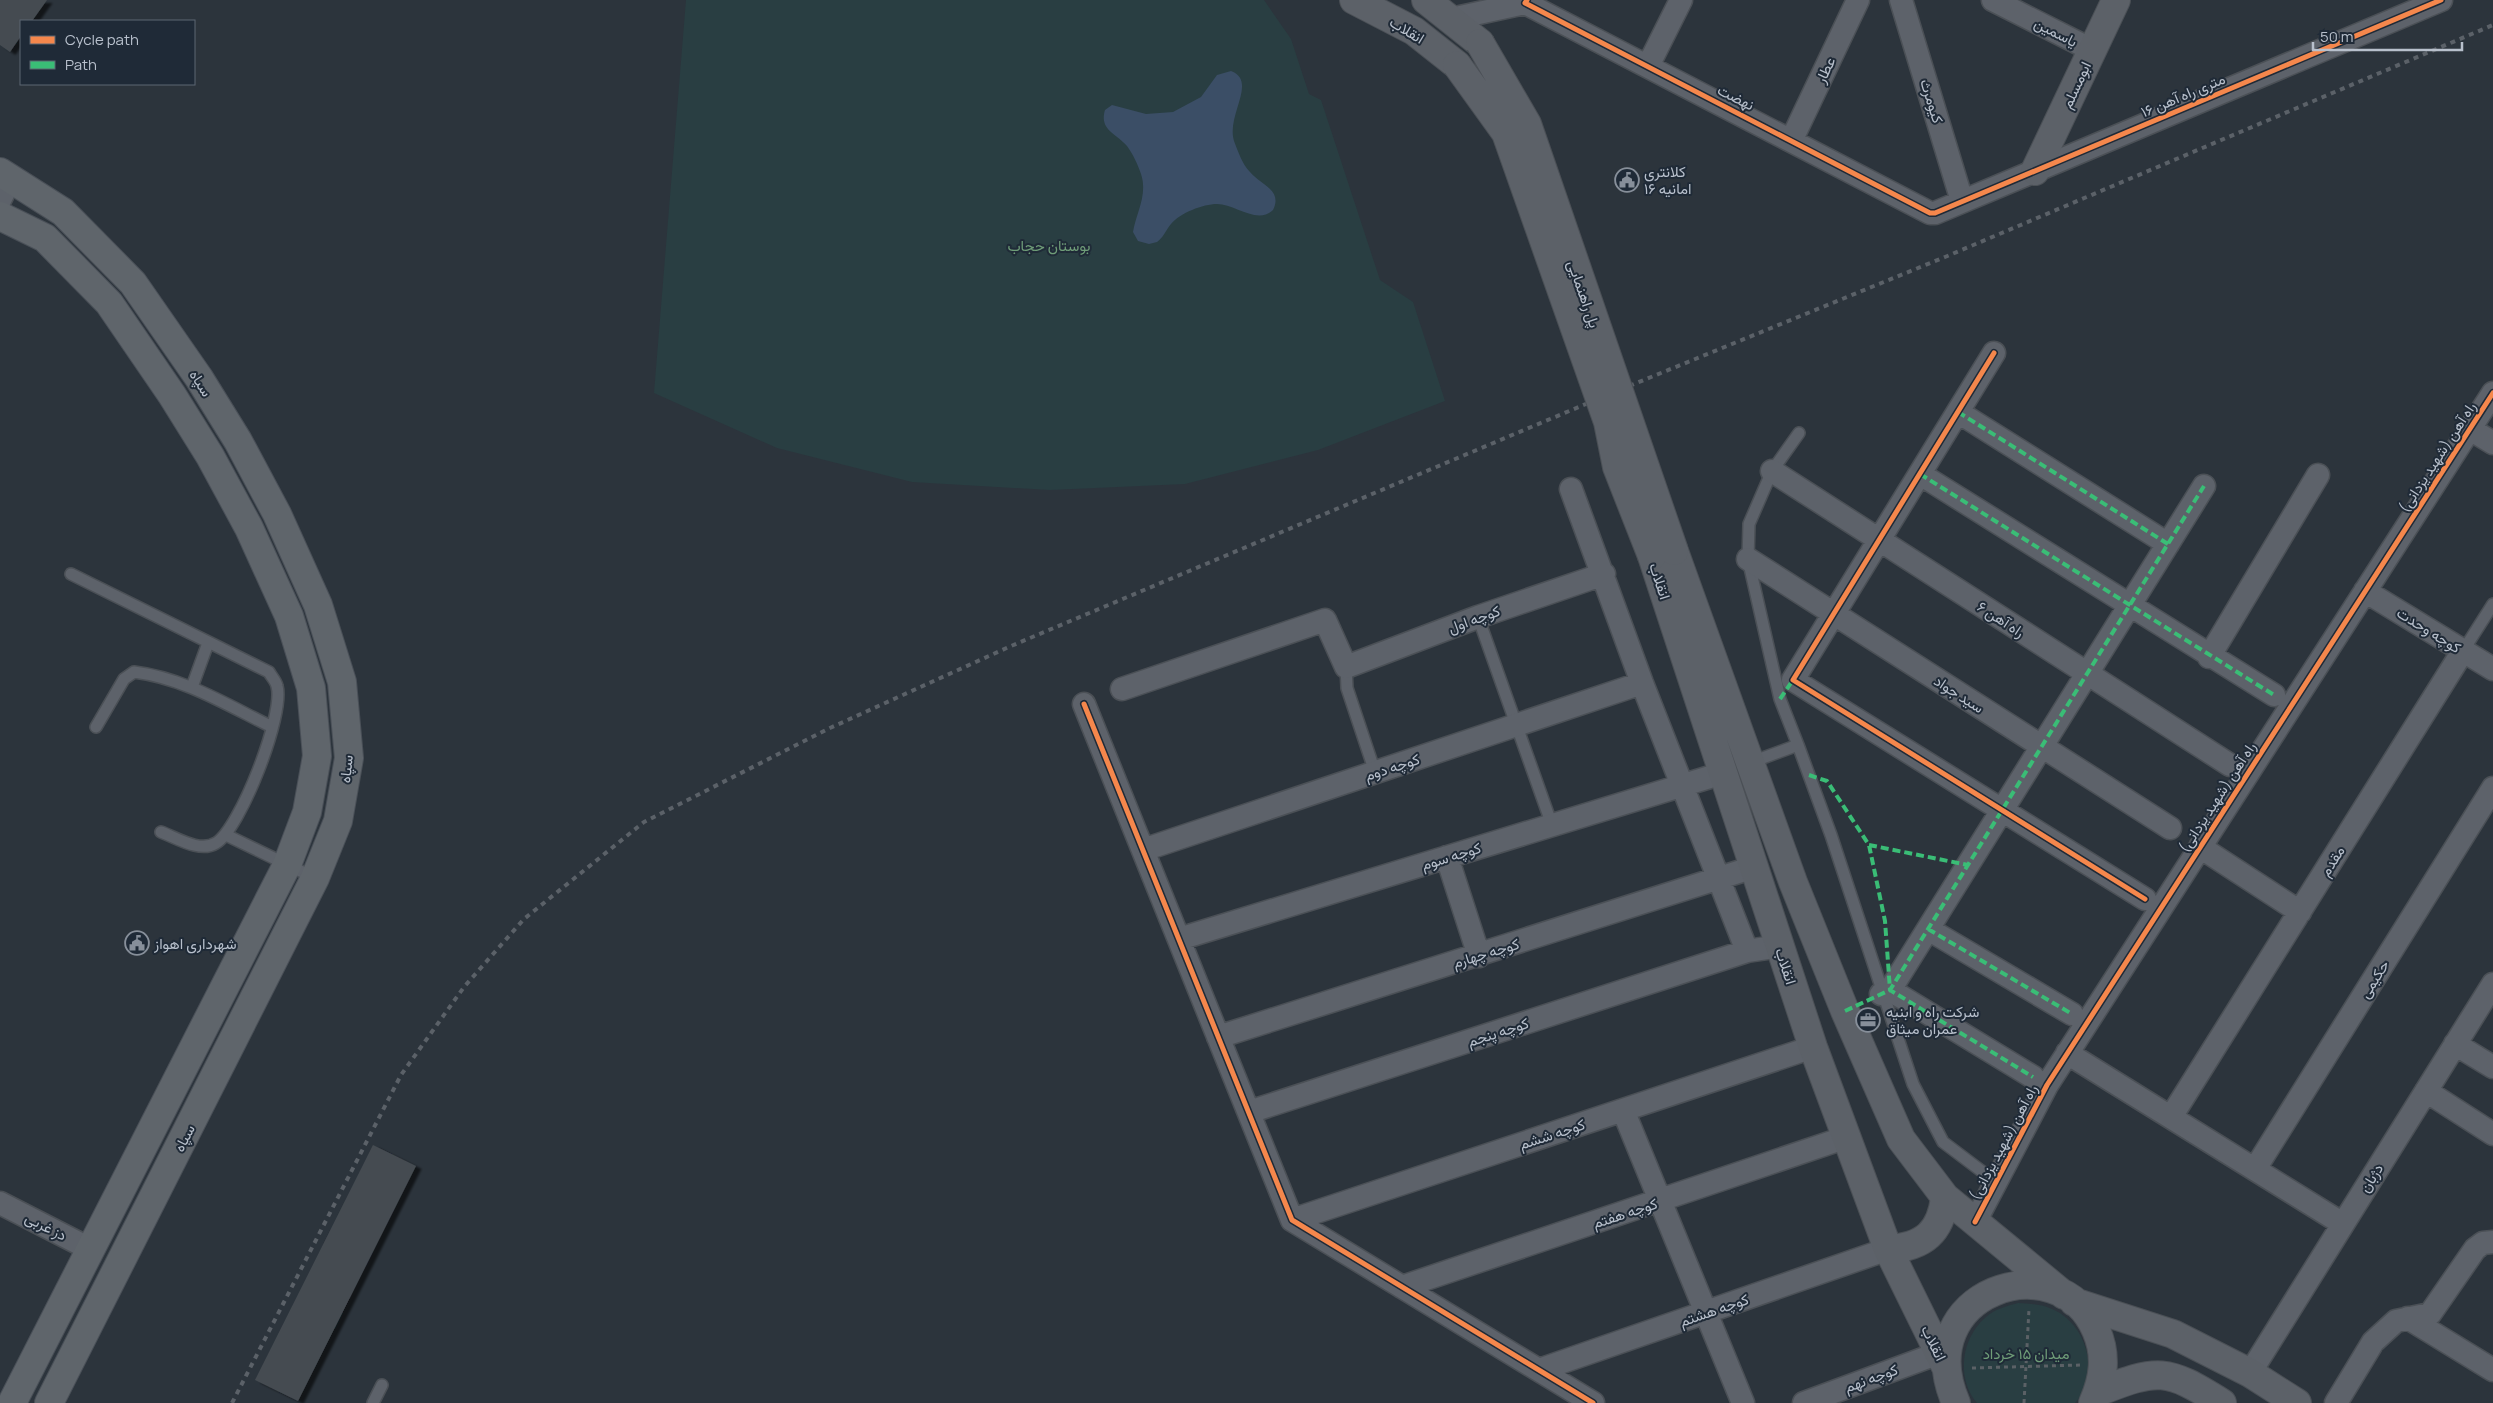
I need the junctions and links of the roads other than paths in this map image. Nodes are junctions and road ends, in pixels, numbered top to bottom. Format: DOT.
graph roads {
  1 [pos="1354,0"];
  2 [pos="1426,0"];
  3 [pos="1681,0"];
  4 [pos="1858,0"];
  5 [pos="1901,0"];
  6 [pos="1993,0"];
  7 [pos="2116,0"];
  8 [pos="2441,0"];
  9 [pos="1526,1"];
  10 [pos="1451,19"];
  11 [pos="2092,50"];
  12 [pos="1457,65"];
  13 [pos="1648,66"];
  14 [pos="1792,139"];
  15 [pos="2035,171"];
  16 [pos="4,183"];
  17 [pos="1962,201"];
  18 [pos="1935,213"];
  19 [pos="0,216"];
  20 [pos="1994,353"];
  21 [pos="2493,393"];
  22 [pos="1958,412"];
  23 [pos="2470,429"];
  24 [pos="1799,433"];
  25 [pos="2493,444"];
  26 [pos="1772,471"];
  27 [pos="1920,474"];
  28 [pos="2318,475"];
  29 [pos="2204,486"];
  30 [pos="1571,489"];
  31 [pos="1879,540"];
  32 [pos="2168,544"];
  33 [pos="1663,554"];
  34 [pos="1748,559"];
  35 [pos="71,574"];
  36 [pos="1604,574"];
  37 [pos="2365,590"];
  38 [pos="2493,604"];
  39 [pos="2129,606"];
  40 [pos="1834,614"];
  41 [pos="1478,617"];
  42 [pos="208,642"];
  43 [pos="2463,651"];
  44 [pos="2209,657"];
  45 [pos="1346,667"];
  46 [pos="2493,669"];
  47 [pos="2086,675"];
  48 [pos="1642,683"];
  49 [pos="192,687"];
  50 [pos="1122,690"];
  51 [pos="2274,695"];
  52 [pos="1084,704"];
  53 [pos="1517,725"];
  54 [pos="96,727"];
  55 [pos="272,727"];
  56 [pos="1798,746"];
  57 [pos="2042,746"];
  58 [pos="1749,763"];
  59 [pos="2230,765"];
  60 [pos="1375,772"];
  61 [pos="1723,773"];
  62 [pos="1681,786"];
  63 [pos="2493,788"];
  64 [pos="2002,810"];
  65 [pos="1552,825"];
  66 [pos="2170,828"];
  67 [pos="161,832"];
  68 [pos="226,835"];
  69 [pos="2200,847"];
  70 [pos="1142,850"];
  71 [pos="1447,857"];
  72 [pos="287,864"];
  73 [pos="1754,867"];
  74 [pos="315,878"];
  75 [pos="1719,880"];
  76 [pos="2146,899"];
  77 [pos="2300,912"];
  78 [pos="1928,929"];
  79 [pos="1179,940"];
  80 [pos="1780,946"];
  81 [pos="1747,951"];
  82 [pos="1479,956"];
  83 [pos="2492,987"];
  84 [pos="1886,992"];
  85 [pos="2072,1014"];
  86 [pos="1218,1037"];
  87 [pos="2456,1044"];
  88 [pos="1813,1047"];
  89 [pos="2067,1053"];
  90 [pos="2493,1067"];
  91 [pos="2033,1077"];
  92 [pos="2426,1091"];
  93 [pos="1623,1110"];
  94 [pos="1249,1112"];
  95 [pos="2171,1117"];
  96 [pos="2493,1134"];
  97 [pos="1847,1137"];
  98 [pos="2255,1169"];
  99 [pos="1996,1182"];
  100 [pos="1945,1196"];
  101 [pos="1660,1201"];
  102 [pos="0,1203"];
  103 [pos="1292,1220"];
  104 [pos="1975,1222"];
  105 [pos="2343,1224"];
  106 [pos="2493,1242"];
  107 [pos="1888,1249"];
  108 [pos="92,1250"];
  109 [pos="1402,1287"];
  110 [pos="2068,1298"];
  111 [pos="1706,1312"];
  112 [pos="2408,1318"];
  113 [pos="1951,1362"];
  114 [pos="1539,1370"];
  115 [pos="2493,1370"];
  116 [pos="2250,1373"];
  117 [pos="382,1385"];
  118 [pos="2095,1400"];
  119 [pos="12,1403"];
  120 [pos="49,1403"];
  121 [pos="373,1403"];
  122 [pos="1593,1403"];
  123 [pos="1743,1403"];
  124 [pos="1804,1403"];
  125 [pos="1956,1403"];
  126 [pos="2222,1403"];
  127 [pos="2297,1403"];
  128 [pos="2336,1403"];
  1 -- 12 [label="main road, انقلاب"];
  2 -- 10 [label="main road"];
  3 -- 13 [label="street"];
  4 -- 14 [label="street, عطار"];
  5 -- 17 [label="street, کیومرث"];
  6 -- 11 [label="street, یاسمین"];
  7 -- 11 [label="main road, ابومسلم"];
  8 -- 15 [label="street, ۱۶ متری راه آهن"];
  9 -- 10 [label="street"];
  9 -- 13 [label="street, نهضت"];
  10 -- 33 [label="main road, پل راهنمایی, bridge"];
  11 -- 15 [label="main road, ابومسلم"];
  12 -- 33 [label="main road, پل راهنمایی, bridge"];
  13 -- 14 [label="street, نهضت"];
  14 -- 18 [label="street, نهضت"];
  15 -- 17 [label="street, ۱۶ متری راه آهن"];
  16 -- 74 [label="main road, سپاه"];
  17 -- 18 [label="street, ۱۶ متری راه آهن"];
  19 -- 72 [label="main road, سپاه"];
  20 -- 22 [label="street"];
  21 -- 23 [label="street, راه آهن (شهید یزدانی)"];
  22 -- 27 [label="street"];
  22 -- 32 [label="street"];
  23 -- 25 [label="street"];
  23 -- 37 [label="street, راه آهن (شهید یزدانی)"];
  24 -- 26 [label="lane"];
  26 -- 31 [label="street, راه آهن ۶"];
  26 -- 34 [label="lane"];
  27 -- 31 [label="street"];
  27 -- 39 [label="street"];
  28 -- 44 [label="street"];
  29 -- 32 [label="street"];
  30 -- 36 [label="street"];
  31 -- 40 [label="street"];
  31 -- 47 [label="street, راه آهن ۶"];
  32 -- 39 [label="street"];
  33 -- 58 [label="main road, انقلاب"];
  33 -- 61 [label="main road, انقلاب"];
  34 -- 40 [label="street, سید جواد"];
  34 -- 56 [label="lane"];
  35 -- 42 [label="lane"];
  36 -- 41 [label="street, کوچه اول"];
  36 -- 48 [label="street"];
  37 -- 43 [label="street, کوچه وحدت"];
  37 -- 69 [label="street, راه آهن (شهید یزدانی)"];
  38 -- 43 [label="lane, مقدم"];
  39 -- 44 [label="street"];
  39 -- 47 [label="street"];
  40 -- 57 [label="street, سید جواد"];
  40 -- 64 [label="street"];
  41 -- 45 [label="street, کوچه اول"];
  41 -- 53 [label="lane"];
  42 -- 49 [label="lane"];
  42 -- 55 [label="lane"];
  43 -- 46 [label="street, کوچه وحدت"];
  43 -- 77 [label="street, مقدم"];
  44 -- 51 [label="street"];
  45 -- 50 [label="street"];
  45 -- 60 [label="lane"];
  47 -- 57 [label="street"];
  47 -- 59 [label="street, راه آهن ۶"];
  48 -- 53 [label="street, کوچه دوم"];
  48 -- 62 [label="street"];
  49 -- 54 [label="lane"];
  49 -- 55 [label="lane"];
  52 -- 70 [label="street"];
  53 -- 60 [label="street, کوچه دوم"];
  53 -- 65 [label="lane"];
  55 -- 68 [label="lane"];
  56 -- 58 [label="lane"];
  56 -- 84 [label="lane"];
  57 -- 64 [label="street"];
  57 -- 66 [label="street, سید جواد"];
  58 -- 100 [label="main road, انقلاب"];
  60 -- 70 [label="street, کوچه دوم"];
  61 -- 62 [label="street, کوچه سوم"];
  61 -- 73 [label="main road, انقلاب"];
  62 -- 65 [label="street, کوچه سوم"];
  62 -- 75 [label="street"];
  63 -- 98 [label="street, حکیمی"];
  64 -- 76 [label="street"];
  64 -- 78 [label="street"];
  65 -- 71 [label="street, کوچه سوم"];
  67 -- 68 [label="lane"];
  68 -- 72 [label="lane"];
  69 -- 77 [label="street"];
  69 -- 89 [label="street, راه آهن (شهید یزدانی)"];
  70 -- 79 [label="street"];
  71 -- 79 [label="street, کوچه سوم"];
  71 -- 82 [label="street"];
  72 -- 74 [label="lane"];
  72 -- 108 [label="main road, سپاه"];
  73 -- 75 [label="street, کوچه چهارم"];
  73 -- 80 [label="main road, انقلاب"];
  74 -- 120 [label="main road, سپاه"];
  75 -- 81 [label="street"];
  75 -- 82 [label="street, کوچه چهارم"];
  77 -- 95 [label="street, مقدم"];
  78 -- 84 [label="street"];
  78 -- 85 [label="street"];
  79 -- 86 [label="street"];
  80 -- 81 [label="street, کوچه پنجم"];
  80 -- 88 [label="main road, انقلاب"];
  81 -- 94 [label="street, کوچه پنجم"];
  82 -- 86 [label="street, کوچه چهارم"];
  83 -- 87 [label="street, دژبان"];
  84 -- 91 [label="street"];
  84 -- 99 [label="lane"];
  86 -- 94 [label="street"];
  87 -- 90 [label="street"];
  87 -- 92 [label="street, دژبان"];
  88 -- 93 [label="street, کوچه ششم"];
  88 -- 97 [label="main road, انقلاب"];
  89 -- 95 [label="street"];
  89 -- 99 [label="street, راه آهن (شهید یزدانی)"];
  92 -- 96 [label="street"];
  92 -- 105 [label="street, دژبان"];
  93 -- 101 [label="street"];
  93 -- 103 [label="street, کوچه ششم"];
  94 -- 103 [label="street"];
  95 -- 98 [label="street"];
  97 -- 101 [label="street, کوچه هفتم"];
  97 -- 107 [label="main road, انقلاب"];
  98 -- 105 [label="street"];
  99 -- 104 [label="street, راه آهن (شهید یزدانی)"];
  100 -- 104 [label="main road, انقلاب"];
  100 -- 107 [label="main road"];
  101 -- 109 [label="street, کوچه هفتم"];
  101 -- 111 [label="street"];
  102 -- 108 [label="street, دز غربی"];
  103 -- 109 [label="street"];
  104 -- 110 [label="main road, انقلاب"];
  105 -- 116 [label="street, دژبان"];
  106 -- 112 [label="street"];
  107 -- 111 [label="street, کوچه هشتم"];
  107 -- 113 [label="main road, انقلاب"];
  108 -- 119 [label="main road, سپاه"];
  109 -- 114 [label="street"];
  110 -- 113 [label="main road"];
  110 -- 116 [label="main road, انقلاب"];
  110 -- 118 [label="main road"];
  111 -- 114 [label="street, کوچه هشتم"];
  111 -- 123 [label="street"];
  112 -- 115 [label="street"];
  112 -- 128 [label="street"];
  113 -- 124 [label="street, کوچه نهم"];
  113 -- 125 [label="main road"];
  114 -- 122 [label="street"];
  116 -- 127 [label="main road, انقلاب"];
  117 -- 121 [label="lane"];
  118 -- 126 [label="main road"];
}
